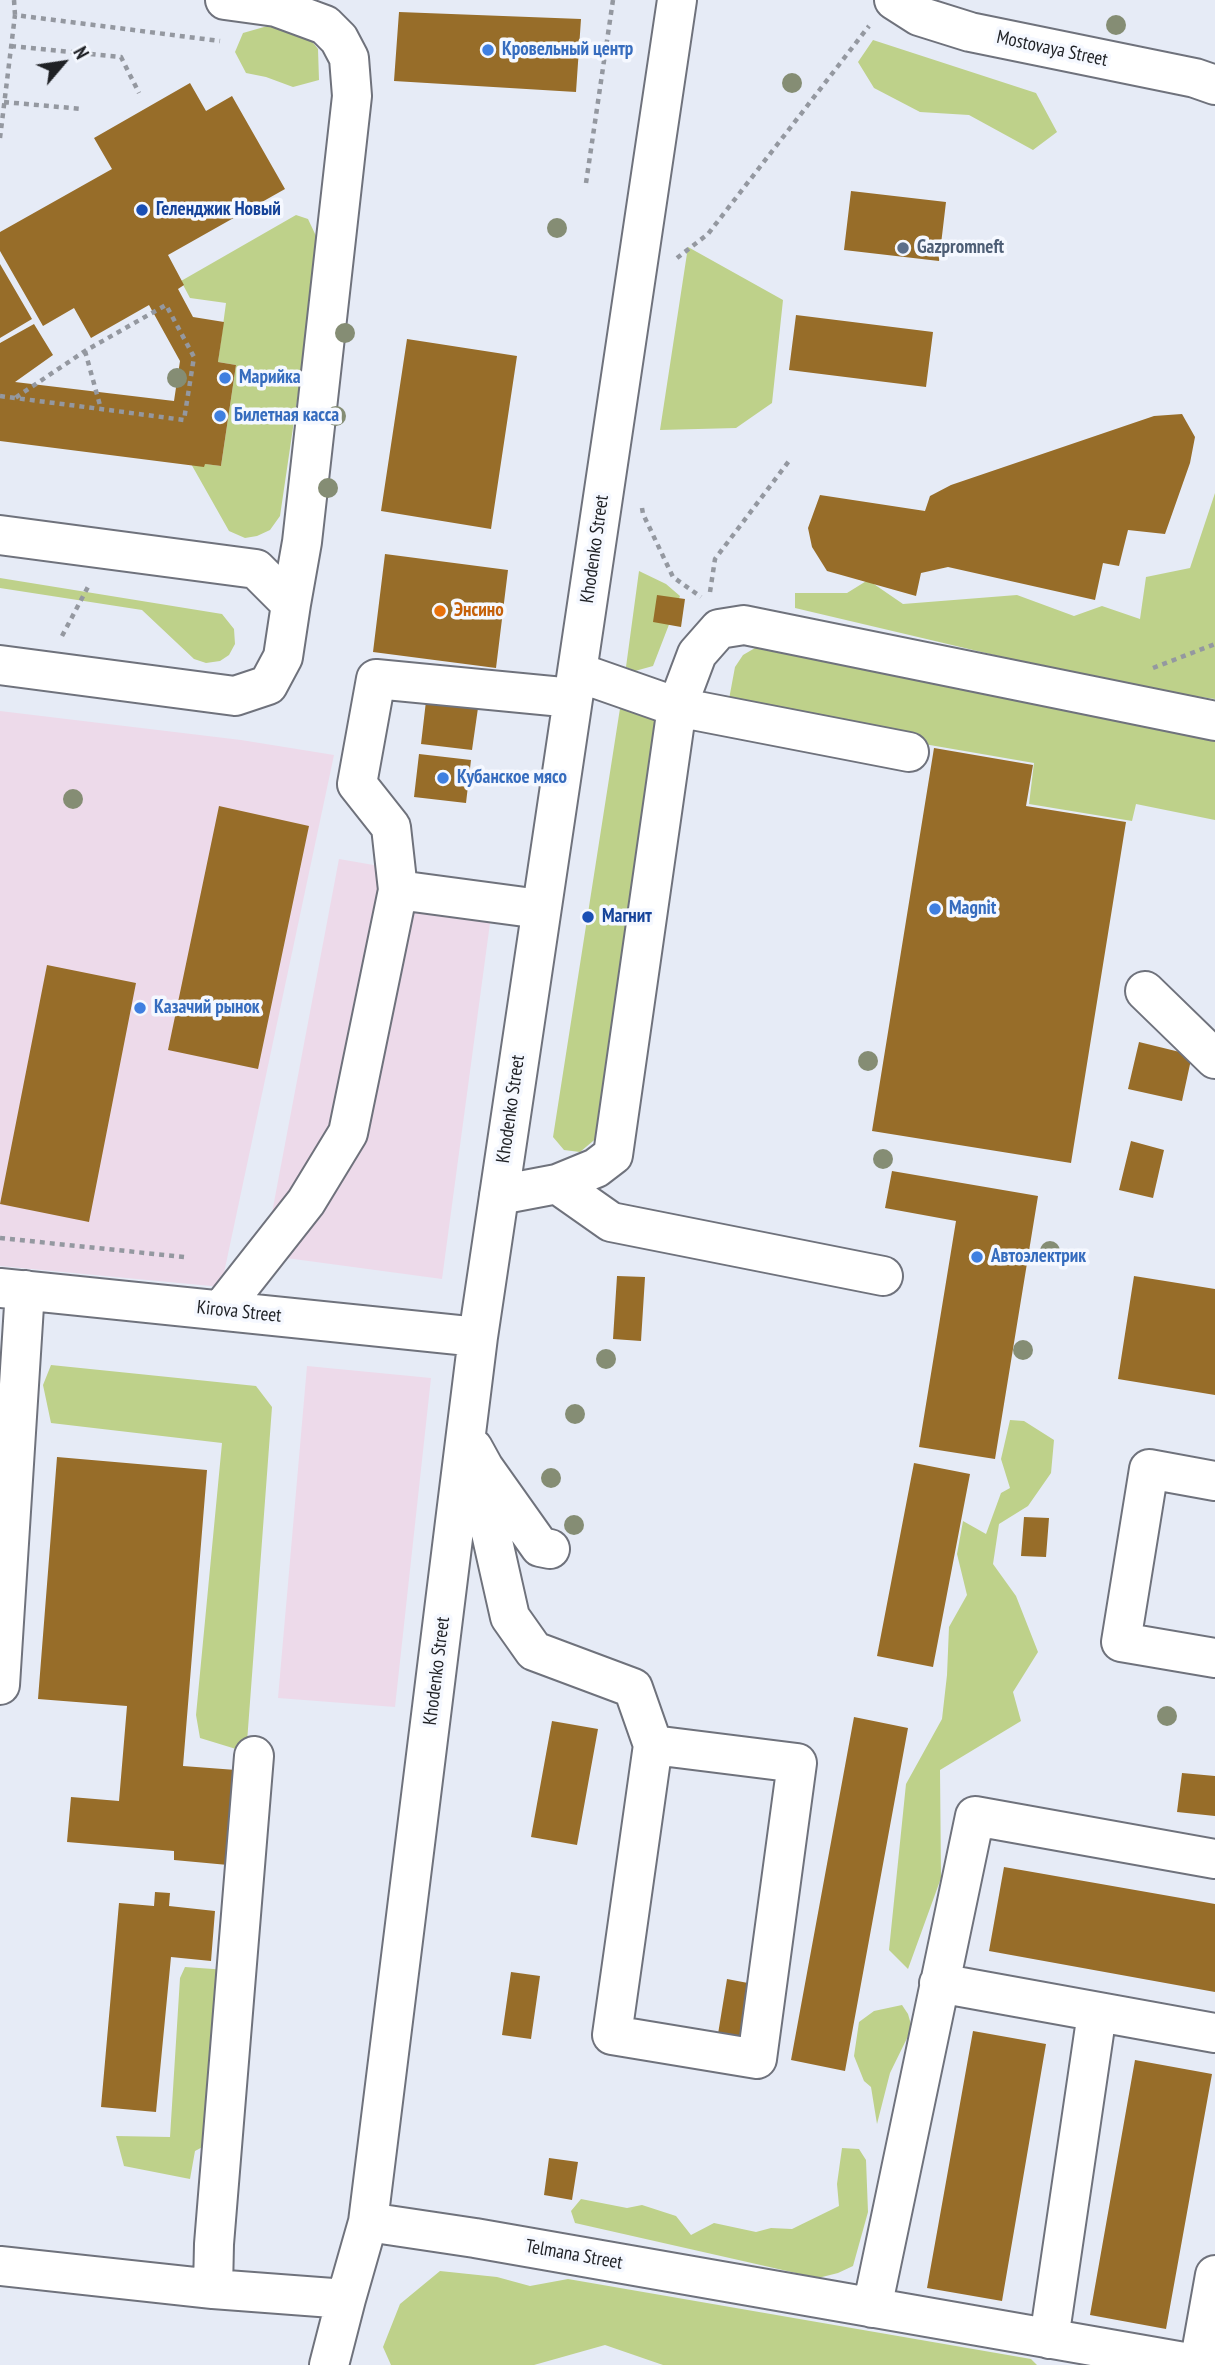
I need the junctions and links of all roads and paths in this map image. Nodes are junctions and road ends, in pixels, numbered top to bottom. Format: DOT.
graph roads {
  1 [pos="14,0"];
  2 [pos="225,0"];
  3 [pos="613,0"];
  4 [pos="677,0"];
  5 [pos="883,11"];
  6 [pos="15,15"];
  7 [pos="229,42"];
  8 [pos="12,46"];
  9 [pos="1215,85"];
  10 [pos="139,93"];
  11 [pos="4,102"];
  12 [pos="82,110"];
  13 [pos="0,138"];
  14 [pos="586,183"];
  15 [pos="708,234"];
  16 [pos="85,351"];
  17 [pos="0,396"];
  18 [pos="15,398"];
  19 [pos="101,409"];
  20 [pos="789,461"];
  21 [pos="0,535"];
  22 [pos="302,542"];
  23 [pos="256,569"];
  24 [pos="291,604"];
  25 [pos="719,629"];
  26 [pos="0,665"];
  27 [pos="575,685"];
  28 [pos="677,707"];
  29 [pos="1215,721"];
  30 [pos="909,752"];
  31 [pos="398,890"];
  32 [pos="540,909"];
  33 [pos="1145,990"];
  34 [pos="1215,1059"];
  35 [pos="557,1184"];
  36 [pos="499,1195"];
  37 [pos="0,1238"];
  38 [pos="184,1257"];
  39 [pos="883,1276"];
  40 [pos="12,1289"];
  41 [pos="221,1310"];
  42 [pos="478,1337"];
  43 [pos="475,1452"];
  44 [pos="1215,1480"];
  45 [pos="550,1549"];
  46 [pos="1215,1658"];
  47 [pos="0,1685"];
  48 [pos="653,1745"];
  49 [pos="254,1756"];
  50 [pos="1215,1859"];
  51 [pos="939,1983"];
  52 [pos="1097,2013"];
  53 [pos="1215,2033"];
  54 [pos="368,2222"];
  55 [pos="0,2266"];
  56 [pos="1215,2275"];
  57 [pos="213,2290"];
  58 [pos="346,2299"];
  59 [pos="872,2308"];
  60 [pos="1049,2339"];
  61 [pos="1087,2356"];
  62 [pos="329,2365"];
  63 [pos="1200,2365"];
  1 -- 6 [label="path"];
  2 -- 22 [label="street"];
  3 -- 14 [label="path"];
  4 -- 27 [label="street, Khodenko Street"];
  5 -- 9 [label="street, Mostovaya Street"];
  5 -- 15 [label="path"];
  6 -- 7 [label="path"];
  6 -- 8 [label="path"];
  8 -- 10 [label="path"];
  8 -- 11 [label="path"];
  11 -- 12 [label="path"];
  11 -- 13 [label="path"];
  16 -- 18 [label="path"];
  16 -- 19 [label="path"];
  16 -- 19 [label="path"];
  17 -- 18 [label="path"];
  18 -- 19 [label="path"];
  20 -- 25 [label="path"];
  21 -- 23 [label="street"];
  22 -- 23 [label="street"];
  22 -- 24 [label="street"];
  23 -- 24 [label="street"];
  24 -- 26 [label="street"];
  25 -- 28 [label="street"];
  25 -- 29 [label="street"];
  27 -- 28 [label="street"];
  27 -- 31 [label="street"];
  27 -- 32 [label="street, Khodenko Street"];
  28 -- 30 [label="street"];
  28 -- 35 [label="street"];
  31 -- 32 [label="street"];
  31 -- 41 [label="street"];
  32 -- 36 [label="street, Khodenko Street"];
  33 -- 34 [label="street"];
  35 -- 36 [label="street"];
  35 -- 39 [label="street"];
  36 -- 42 [label="street, Khodenko Street"];
  37 -- 38 [label="path"];
  40 -- 41 [label="street, Kirova Street"];
  40 -- 47 [label="street"];
  41 -- 42 [label="street, Kirova Street"];
  42 -- 43 [label="street, Khodenko Street"];
  43 -- 45 [label="street"];
  43 -- 48 [label="street"];
  43 -- 54 [label="street, Khodenko Street"];
  44 -- 46 [label="street"];
  48 -- 48 [label="street"];
  49 -- 57 [label="street"];
  50 -- 51 [label="street"];
  51 -- 52 [label="street"];
  51 -- 59 [label="street"];
  52 -- 53 [label="street"];
  52 -- 60 [label="street"];
  54 -- 58 [label="street"];
  54 -- 59 [label="street, Telmana Street"];
  55 -- 57 [label="street"];
  56 -- 63 [label="street"];
  57 -- 58 [label="street"];
  58 -- 62 [label="street"];
  59 -- 60 [label="street, Telmana Street"];
  60 -- 61 [label="street, Telmana Street"];
  61 -- 63 [label="street, Telmana Street"];
}
